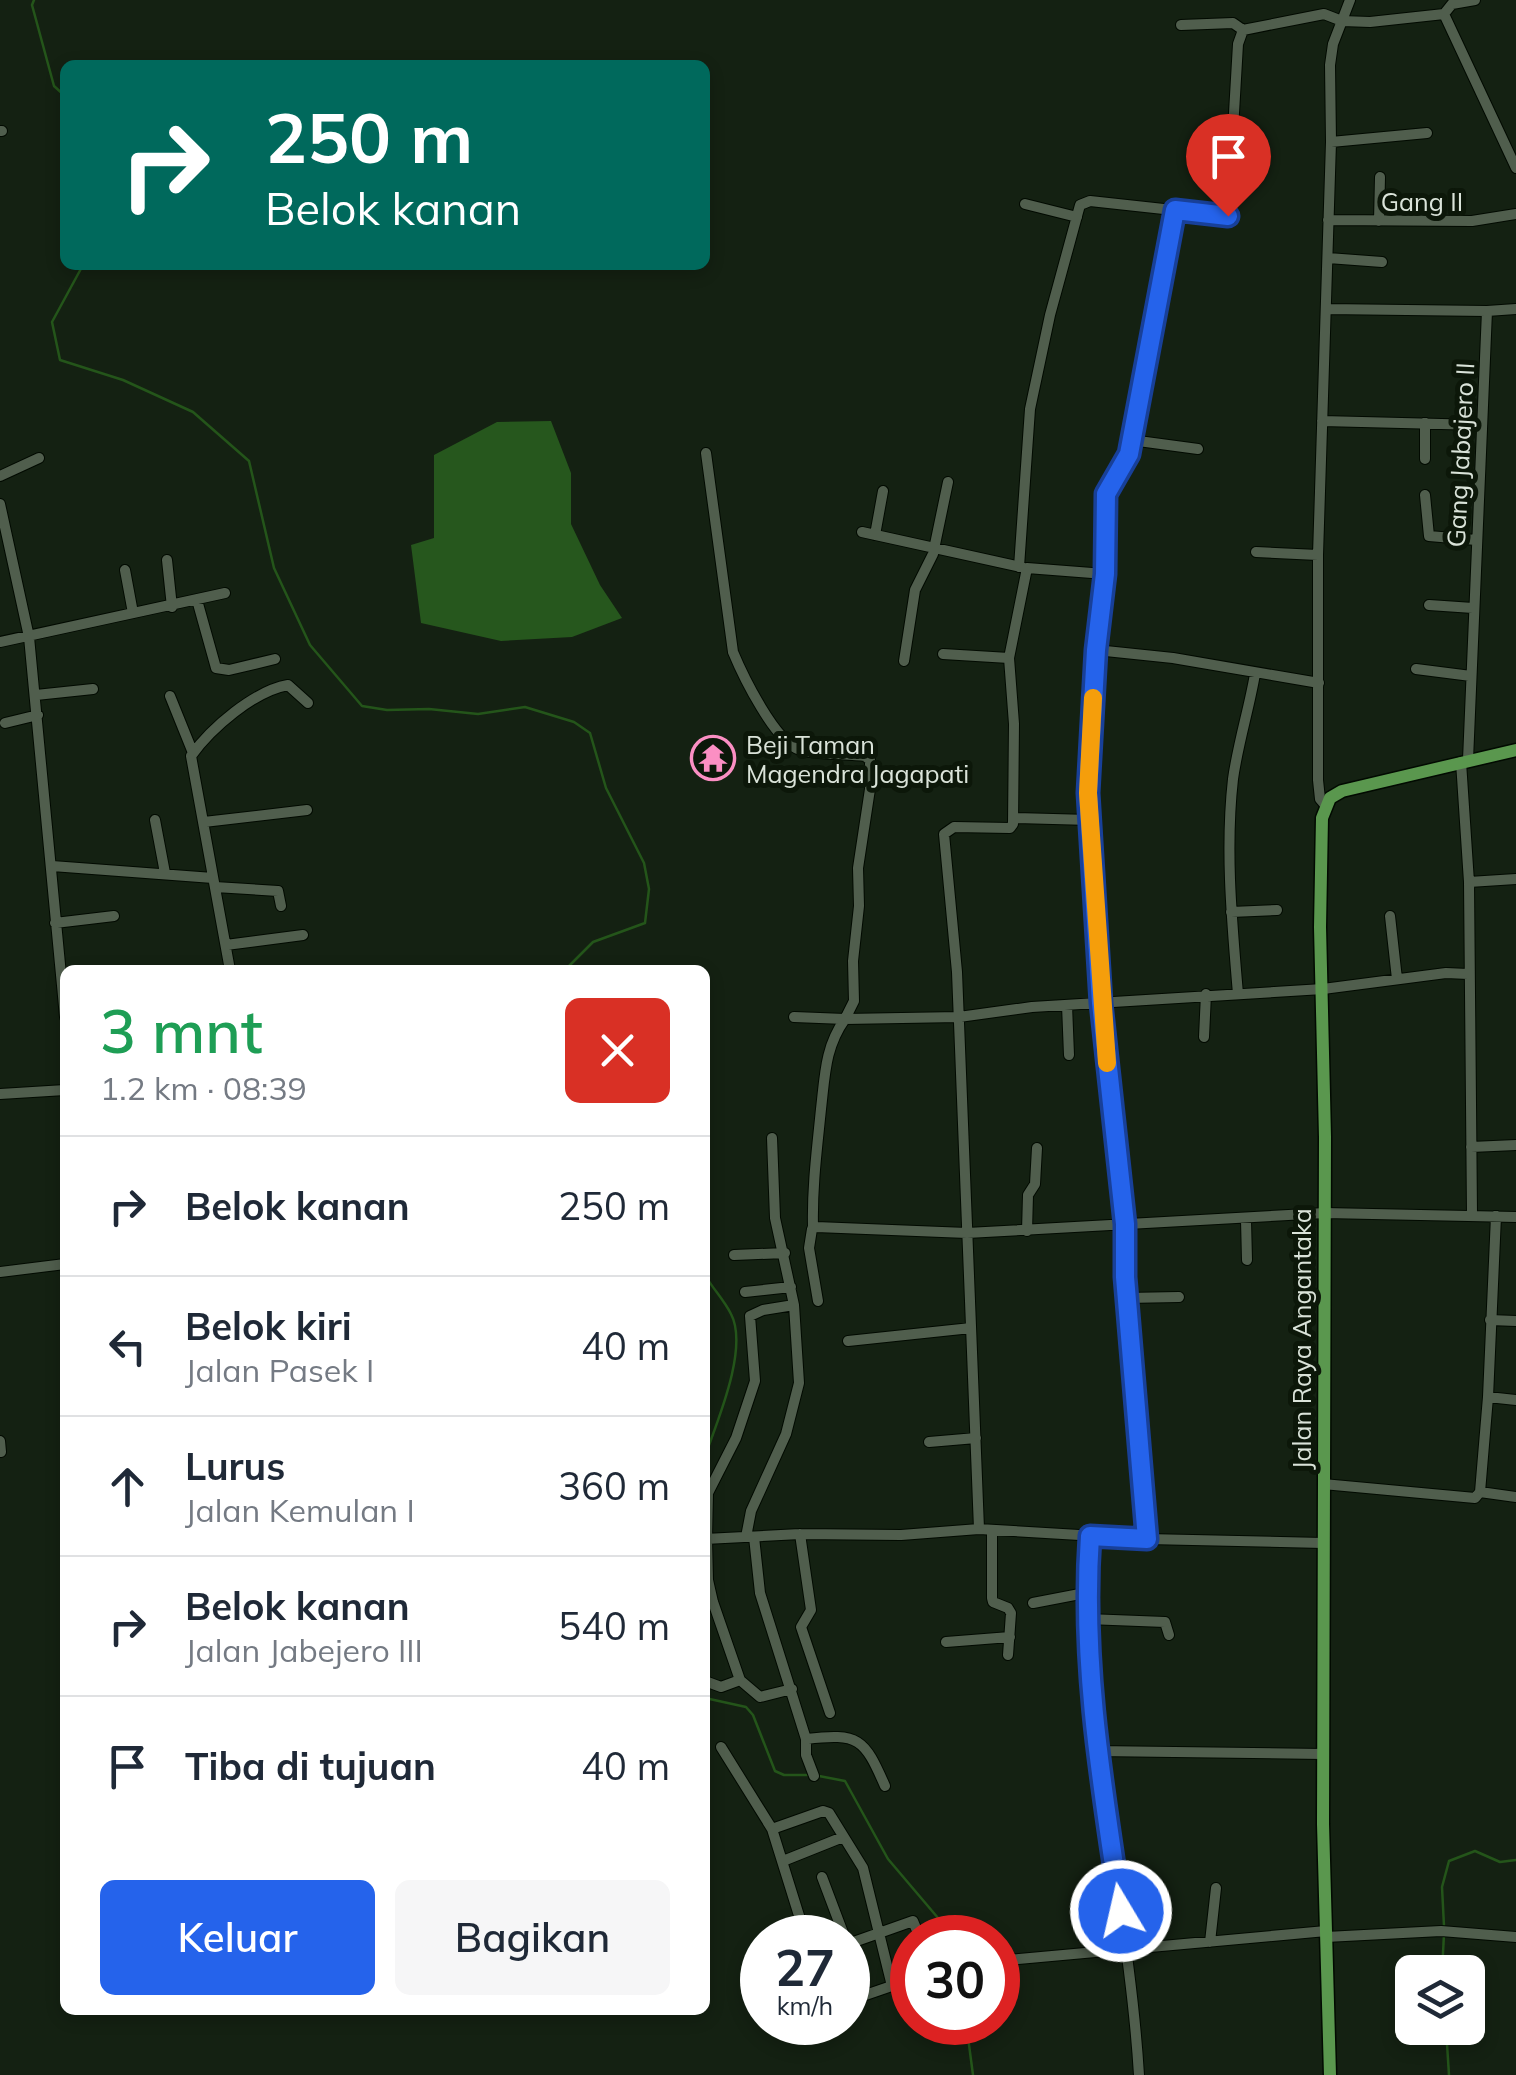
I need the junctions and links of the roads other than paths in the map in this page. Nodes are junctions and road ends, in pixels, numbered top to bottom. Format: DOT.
graph roads {
  1 [pos="1350,0"];
  2 [pos="1474,0"];
  3 [pos="1444,14"];
  4 [pos="1342,21"];
  5 [pos="1181,25"];
  6 [pos="1243,30"];
  7 [pos="1427,134"];
  8 [pos="1331,142"];
  9 [pos="1516,168"];
  10 [pos="1380,177"];
  11 [pos="1025,204"];
  12 [pos="1175,210"];
  13 [pos="1516,214"];
  14 [pos="1077,217"];
  15 [pos="1328,220"];
  16 [pos="1379,222"];
  17 [pos="1328,258"];
  18 [pos="1382,262"];
  19 [pos="1516,309"];
  20 [pos="1326,310"];
  21 [pos="1487,311"];
  22 [pos="1322,421"];
  23 [pos="1425,423"];
  24 [pos="1481,425"];
  25 [pos="1132,440"];
  26 [pos="1198,449"];
  27 [pos="706,453"];
  28 [pos="39,458"];
  29 [pos="1425,459"];
  30 [pos="0,476"];
  31 [pos="948,482"];
  32 [pos="883,492"];
  33 [pos="1425,495"];
  34 [pos="0,504"];
  35 [pos="862,532"];
  36 [pos="875,535"];
  37 [pos="1476,540"];
  38 [pos="934,546"];
  39 [pos="1256,552"];
  40 [pos="1318,555"];
  41 [pos="167,560"];
  42 [pos="1023,567"];
  43 [pos="125,570"];
  44 [pos="1105,574"];
  45 [pos="225,593"];
  46 [pos="197,600"];
  47 [pos="1429,605"];
  48 [pos="172,606"];
  49 [pos="1473,608"];
  50 [pos="133,613"];
  51 [pos="29,637"];
  52 [pos="0,642"];
  53 [pos="1096,650"];
  54 [pos="943,654"];
  55 [pos="1009,658"];
  56 [pos="275,659"];
  57 [pos="904,661"];
  58 [pos="1416,669"];
  59 [pos="1255,674"];
  60 [pos="1472,676"];
  61 [pos="1319,683"];
  62 [pos="93,689"];
  63 [pos="36,695"];
  64 [pos="170,696"];
  65 [pos="308,702"];
  66 [pos="38,716"];
  67 [pos="5,723"];
  68 [pos="1516,750"];
  69 [pos="194,752"];
  70 [pos="1464,762"];
  71 [pos="1326,806"];
  72 [pos="307,810"];
  73 [pos="1014,818"];
  74 [pos="155,820"];
  75 [pos="1090,820"];
  76 [pos="204,822"];
  77 [pos="52,866"];
  78 [pos="165,873"];
  79 [pos="1516,879"];
  80 [pos="214,882"];
  81 [pos="1468,882"];
  82 [pos="281,906"];
  83 [pos="1277,910"];
  84 [pos="1231,912"];
  85 [pos="114,916"];
  86 [pos="1390,916"];
  87 [pos="55,923"];
  88 [pos="304,935"];
  89 [pos="226,946"];
  90 [pos="229,965"];
  91 [pos="60,970"];
  92 [pos="1468,974"];
  93 [pos="1397,980"];
  94 [pos="1322,989"];
  95 [pos="1206,994"];
  96 [pos="1238,994"];
  97 [pos="1101,1003"];
  98 [pos="1067,1005"];
  99 [pos="794,1017"];
  100 [pos="959,1017"];
  101 [pos="845,1018"];
  102 [pos="1204,1037"];
  103 [pos="1069,1055"];
  104 [pos="60,1090"];
  105 [pos="0,1094"];
  106 [pos="772,1138"];
  107 [pos="1516,1145"];
  108 [pos="1471,1147"];
  109 [pos="1037,1148"];
  110 [pos="1324,1213"];
  111 [pos="1472,1214"];
  112 [pos="1496,1216"];
  113 [pos="1516,1217"];
  114 [pos="1246,1220"];
  115 [pos="1125,1224"];
  116 [pos="814,1228"];
  117 [pos="1027,1231"];
  118 [pos="967,1233"];
  119 [pos="785,1254"];
  120 [pos="734,1255"];
  121 [pos="1247,1260"];
  122 [pos="60,1265"];
  123 [pos="0,1272"];
  124 [pos="791,1287"];
  125 [pos="745,1292"];
  126 [pos="1179,1297"];
  127 [pos="1126,1298"];
  128 [pos="818,1302"];
  129 [pos="794,1305"];
  130 [pos="1490,1320"];
  131 [pos="1516,1321"];
  132 [pos="971,1328"];
  133 [pos="848,1340"];
  134 [pos="1488,1397"];
  135 [pos="1516,1400"];
  136 [pos="976,1438"];
  137 [pos="929,1442"];
  138 [pos="1323,1484"];
  139 [pos="710,1489"];
  140 [pos="1480,1492"];
  141 [pos="1516,1498"];
  142 [pos="979,1529"];
  143 [pos="992,1531"];
  144 [pos="800,1534"];
  145 [pos="760,1536"];
  146 [pos="1090,1536"];
  147 [pos="710,1539"];
  148 [pos="1147,1539"];
  149 [pos="1322,1542"];
  150 [pos="710,1589"];
  151 [pos="1086,1593"];
  152 [pos="1032,1603"];
  153 [pos="1087,1619"];
  154 [pos="1169,1636"];
  155 [pos="1010,1637"];
  156 [pos="946,1642"];
  157 [pos="1008,1655"];
  158 [pos="740,1680"];
  159 [pos="710,1684"];
  160 [pos="792,1690"];
  161 [pos="830,1714"];
  162 [pos="806,1739"];
  163 [pos="721,1748"];
  164 [pos="1096,1750"];
  165 [pos="1323,1754"];
  166 [pos="814,1776"];
  167 [pos="885,1786"];
  168 [pos="772,1830"];
  169 [pos="844,1837"];
  170 [pos="783,1861"];
  171 [pos="822,1877"];
  172 [pos="1216,1888"];
  173 [pos="799,1915"];
  174 [pos="836,1915"];
  175 [pos="890,1928"];
  176 [pos="877,1932"];
  177 [pos="870,1934"];
  178 [pos="1326,1934"];
  179 [pos="1516,1938"];
  180 [pos="1210,1942"];
  181 [pos="1128,1949"];
  182 [pos="1020,1959"];
  183 [pos="890,1979"];
  184 [pos="1139,2075"];
  185 [pos="1330,2075"];
  1 -- 4 [label="street"];
  2 -- 3 [label="street"];
  3 -- 4 [label="street"];
  3 -- 9 [label="street"];
  4 -- 6 [label="street"];
  4 -- 8 [label="street"];
  5 -- 6 [label="street"];
  6 -- 12 [label="street"];
  7 -- 8 [label="street"];
  8 -- 15 [label="street"];
  10 -- 16 [label="street"];
  11 -- 14 [label="street"];
  12 -- 14 [label="street"];
  12 -- 25 [label="street"];
  13 -- 16 [label="street, Gang II"];
  14 -- 42 [label="street"];
  15 -- 16 [label="street, Gang II"];
  15 -- 17 [label="street"];
  17 -- 18 [label="street"];
  17 -- 20 [label="street"];
  19 -- 21 [label="street"];
  20 -- 21 [label="street"];
  20 -- 22 [label="street"];
  21 -- 24 [label="street, Gang Jabajero II"];
  22 -- 23 [label="street"];
  22 -- 40 [label="street"];
  23 -- 24 [label="street"];
  23 -- 29 [label="street"];
  24 -- 37 [label="street, Gang Jabajero II"];
  25 -- 26 [label="street"];
  25 -- 44 [label="street"];
  27 -- 101 [label="street"];
  28 -- 30 [label="street"];
  31 -- 38 [label="street"];
  32 -- 36 [label="street"];
  33 -- 37 [label="street"];
  34 -- 51 [label="street"];
  35 -- 36 [label="street"];
  36 -- 38 [label="street"];
  37 -- 49 [label="street, Gang Jabajero II"];
  38 -- 42 [label="street"];
  38 -- 57 [label="street"];
  39 -- 40 [label="street"];
  40 -- 61 [label="street"];
  41 -- 48 [label="street"];
  42 -- 44 [label="street"];
  42 -- 55 [label="street"];
  43 -- 50 [label="street"];
  44 -- 53 [label="street"];
  45 -- 46 [label="street"];
  46 -- 48 [label="street"];
  46 -- 56 [label="street"];
  47 -- 49 [label="street"];
  48 -- 50 [label="street"];
  49 -- 60 [label="street, Gang Jabajero II"];
  50 -- 51 [label="street"];
  51 -- 52 [label="street"];
  51 -- 63 [label="street"];
  53 -- 59 [label="street"];
  53 -- 75 [label="street"];
  54 -- 55 [label="street"];
  55 -- 73 [label="street"];
  58 -- 60 [label="street"];
  59 -- 61 [label="street"];
  59 -- 84 [label="street"];
  60 -- 70 [label="street, Gang Jabajero II"];
  61 -- 71 [label="street"];
  62 -- 63 [label="street"];
  63 -- 66 [label="street"];
  64 -- 69 [label="street"];
  65 -- 69 [label="street"];
  66 -- 67 [label="street"];
  66 -- 77 [label="street"];
  68 -- 70 [label="main road"];
  69 -- 76 [label="street"];
  70 -- 71 [label="main road"];
  70 -- 81 [label="street, Gang Jabajero II"];
  71 -- 94 [label="main road, Jalan Raya Angantaka"];
  72 -- 76 [label="street"];
  73 -- 75 [label="street"];
  73 -- 100 [label="street"];
  74 -- 78 [label="street"];
  75 -- 97 [label="street"];
  76 -- 80 [label="street"];
  77 -- 78 [label="street"];
  77 -- 87 [label="street"];
  78 -- 80 [label="street"];
  79 -- 81 [label="street"];
  80 -- 82 [label="street"];
  80 -- 89 [label="street"];
  81 -- 92 [label="street, Gang Jabajero II"];
  83 -- 84 [label="street"];
  84 -- 96 [label="street"];
  85 -- 87 [label="street"];
  86 -- 93 [label="street"];
  87 -- 91 [label="street"];
  88 -- 89 [label="street"];
  89 -- 90 [label="street"];
  92 -- 93 [label="street"];
  92 -- 108 [label="street, Gang Jabajero II"];
  93 -- 94 [label="street"];
  94 -- 96 [label="street"];
  94 -- 110 [label="main road, Jalan Raya Angantaka"];
  95 -- 96 [label="street"];
  95 -- 97 [label="street"];
  95 -- 102 [label="street"];
  97 -- 98 [label="street"];
  97 -- 115 [label="street"];
  98 -- 100 [label="street"];
  98 -- 103 [label="street"];
  99 -- 101 [label="street"];
  100 -- 101 [label="street"];
  100 -- 118 [label="street"];
  101 -- 116 [label="street"];
  104 -- 105 [label="street"];
  106 -- 119 [label="street"];
  107 -- 108 [label="street"];
  108 -- 111 [label="street, Gang Jabajero II"];
  109 -- 117 [label="street"];
  110 -- 111 [label="street"];
  110 -- 114 [label="street"];
  110 -- 138 [label="main road, Jalan Raya Angantaka"];
  111 -- 112 [label="street"];
  112 -- 113 [label="street"];
  112 -- 130 [label="street"];
  114 -- 115 [label="street"];
  114 -- 121 [label="street"];
  115 -- 117 [label="street"];
  115 -- 127 [label="street"];
  116 -- 118 [label="street"];
  116 -- 128 [label="street"];
  117 -- 118 [label="street"];
  118 -- 132 [label="street"];
  119 -- 120 [label="street"];
  119 -- 124 [label="street"];
  122 -- 123 [label="street"];
  124 -- 125 [label="street"];
  124 -- 129 [label="street"];
  126 -- 127 [label="street"];
  127 -- 148 [label="street"];
  129 -- 139 [label="street"];
  129 -- 145 [label="street"];
  130 -- 131 [label="street"];
  130 -- 134 [label="street"];
  132 -- 133 [label="street"];
  132 -- 136 [label="street"];
  134 -- 135 [label="street"];
  134 -- 140 [label="street"];
  136 -- 137 [label="street"];
  136 -- 142 [label="street"];
  138 -- 140 [label="street"];
  138 -- 149 [label="main road, Jalan Raya Angantaka"];
  140 -- 141 [label="street"];
  142 -- 143 [label="street"];
  142 -- 144 [label="street"];
  143 -- 146 [label="street"];
  143 -- 155 [label="street"];
  144 -- 145 [label="street"];
  144 -- 161 [label="street"];
  145 -- 147 [label="street"];
  145 -- 160 [label="street"];
  146 -- 148 [label="street"];
  146 -- 151 [label="street"];
  148 -- 149 [label="street"];
  149 -- 165 [label="main road, Jalan Raya Angantaka"];
  150 -- 158 [label="street"];
  151 -- 152 [label="street"];
  151 -- 153 [label="street"];
  153 -- 154 [label="street"];
  153 -- 164 [label="street"];
  155 -- 156 [label="street"];
  155 -- 157 [label="street"];
  158 -- 159 [label="street"];
  158 -- 160 [label="street"];
  160 -- 162 [label="street"];
  162 -- 166 [label="street"];
  162 -- 167 [label="street"];
  163 -- 168 [label="street"];
  164 -- 165 [label="street"];
  164 -- 181 [label="street"];
  165 -- 178 [label="main road, Jalan Raya Angantaka"];
  168 -- 169 [label="street"];
  168 -- 170 [label="street"];
  169 -- 170 [label="street"];
  169 -- 176 [label="street"];
  170 -- 173 [label="street"];
  171 -- 174 [label="street"];
  172 -- 180 [label="street"];
  175 -- 176 [label="street"];
  176 -- 177 [label="street"];
  176 -- 183 [label="street"];
  178 -- 179 [label="street"];
  178 -- 180 [label="street"];
  178 -- 185 [label="main road, Jalan Raya Angantaka"];
  180 -- 181 [label="street"];
  181 -- 182 [label="street"];
  181 -- 184 [label="street"];
}
